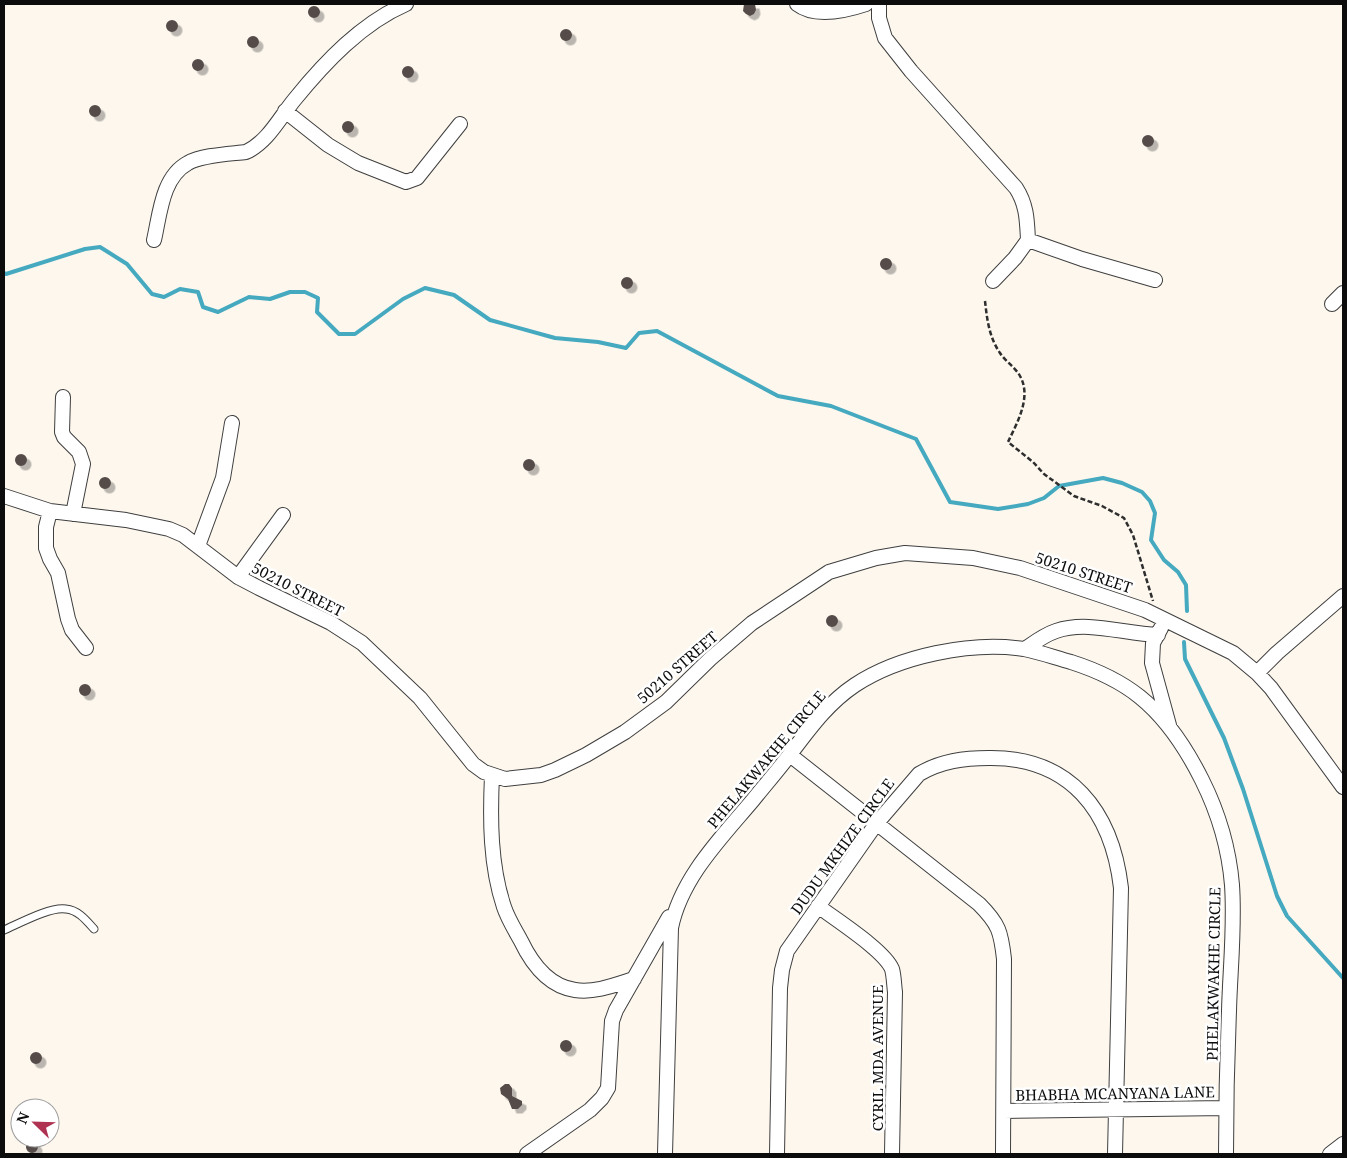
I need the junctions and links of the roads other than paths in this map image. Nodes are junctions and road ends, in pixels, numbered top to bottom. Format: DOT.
graph roads {
  1 [pos="406,4"];
  2 [pos="797,4"];
  3 [pos="866,4"];
  4 [pos="879,4"];
  5 [pos="285,111"];
  6 [pos="460,124"];
  7 [pos="154,240"];
  8 [pos="1028,240"];
  9 [pos="1156,280"];
  10 [pos="993,281"];
  11 [pos="1343,293"];
  12 [pos="1332,304"];
  13 [pos="63,397"];
  14 [pos="232,423"];
  15 [pos="4,496"];
  16 [pos="50,511"];
  17 [pos="73,514"];
  18 [pos="283,515"];
  19 [pos="198,546"];
  20 [pos="238,576"];
  21 [pos="1343,596"];
  22 [pos="1162,618"];
  23 [pos="1158,634"];
  24 [pos="86,648"];
  25 [pos="1026,650"];
  26 [pos="1257,674"];
  27 [pos="1171,730"];
  28 [pos="790,755"];
  29 [pos="492,775"];
  30 [pos="1343,787"];
  31 [pos="876,824"];
  32 [pos="678,902"];
  33 [pos="818,906"];
  34 [pos="94,929"];
  35 [pos="4,930"];
  36 [pos="634,979"];
  37 [pos="1226,1108"];
  38 [pos="1116,1109"];
  39 [pos="1004,1111"];
  40 [pos="1343,1144"];
  41 [pos="527,1154"];
  42 [pos="665,1154"];
  43 [pos="777,1154"];
  44 [pos="892,1154"];
  45 [pos="1003,1154"];
  46 [pos="1115,1154"];
  47 [pos="1226,1154"];
  48 [pos="1330,1154"];
  1 -- 5 [label="street"];
  2 -- 3 [label="street"];
  4 -- 8 [label="street"];
  5 -- 6 [label="street"];
  5 -- 7 [label="street"];
  8 -- 9 [label="street"];
  8 -- 10 [label="street"];
  11 -- 12 [label="street"];
  13 -- 17 [label="street"];
  14 -- 19 [label="street"];
  15 -- 16 [label="street, 50210 STREET"];
  16 -- 17 [label="street, 50210 STREET"];
  16 -- 24 [label="street"];
  17 -- 19 [label="street, 50210 STREET"];
  18 -- 20 [label="street"];
  19 -- 20 [label="street, 50210 STREET"];
  20 -- 29 [label="street, 50210 STREET"];
  21 -- 26 [label="street"];
  22 -- 23 [label="street"];
  22 -- 26 [label="street, 50210 STREET"];
  22 -- 29 [label="street, 50210 STREET"];
  23 -- 25 [label="street"];
  23 -- 27 [label="street"];
  25 -- 27 [label="street, PHELAKWAKHE CIRCLE"];
  25 -- 28 [label="street, PHELAKWAKHE CIRCLE"];
  26 -- 30 [label="street, 50210 STREET"];
  27 -- 37 [label="street, PHELAKWAKHE CIRCLE"];
  28 -- 31 [label="street"];
  28 -- 32 [label="street, PHELAKWAKHE CIRCLE"];
  29 -- 36 [label="street"];
  31 -- 33 [label="street, DUDU MKHIZE CIRCLE"];
  31 -- 38 [label="street, DUDU MKHIZE CIRCLE"];
  31 -- 39 [label="street"];
  32 -- 36 [label="street"];
  32 -- 42 [label="street, PHELAKWAKHE CIRCLE"];
  33 -- 43 [label="street, DUDU MKHIZE CIRCLE"];
  33 -- 44 [label="street, CYRIL MDA AVENUE"];
  34 -- 35 [label="lane"];
  36 -- 41 [label="street"];
  37 -- 38 [label="street, BHABHA MCANYANA LANE"];
  37 -- 47 [label="street, PHELAKWAKHE CIRCLE"];
  38 -- 39 [label="street, BHABHA MCANYANA LANE"];
  38 -- 46 [label="street, DUDU MKHIZE CIRCLE"];
  39 -- 45 [label="street"];
  40 -- 48 [label="street"];
}
